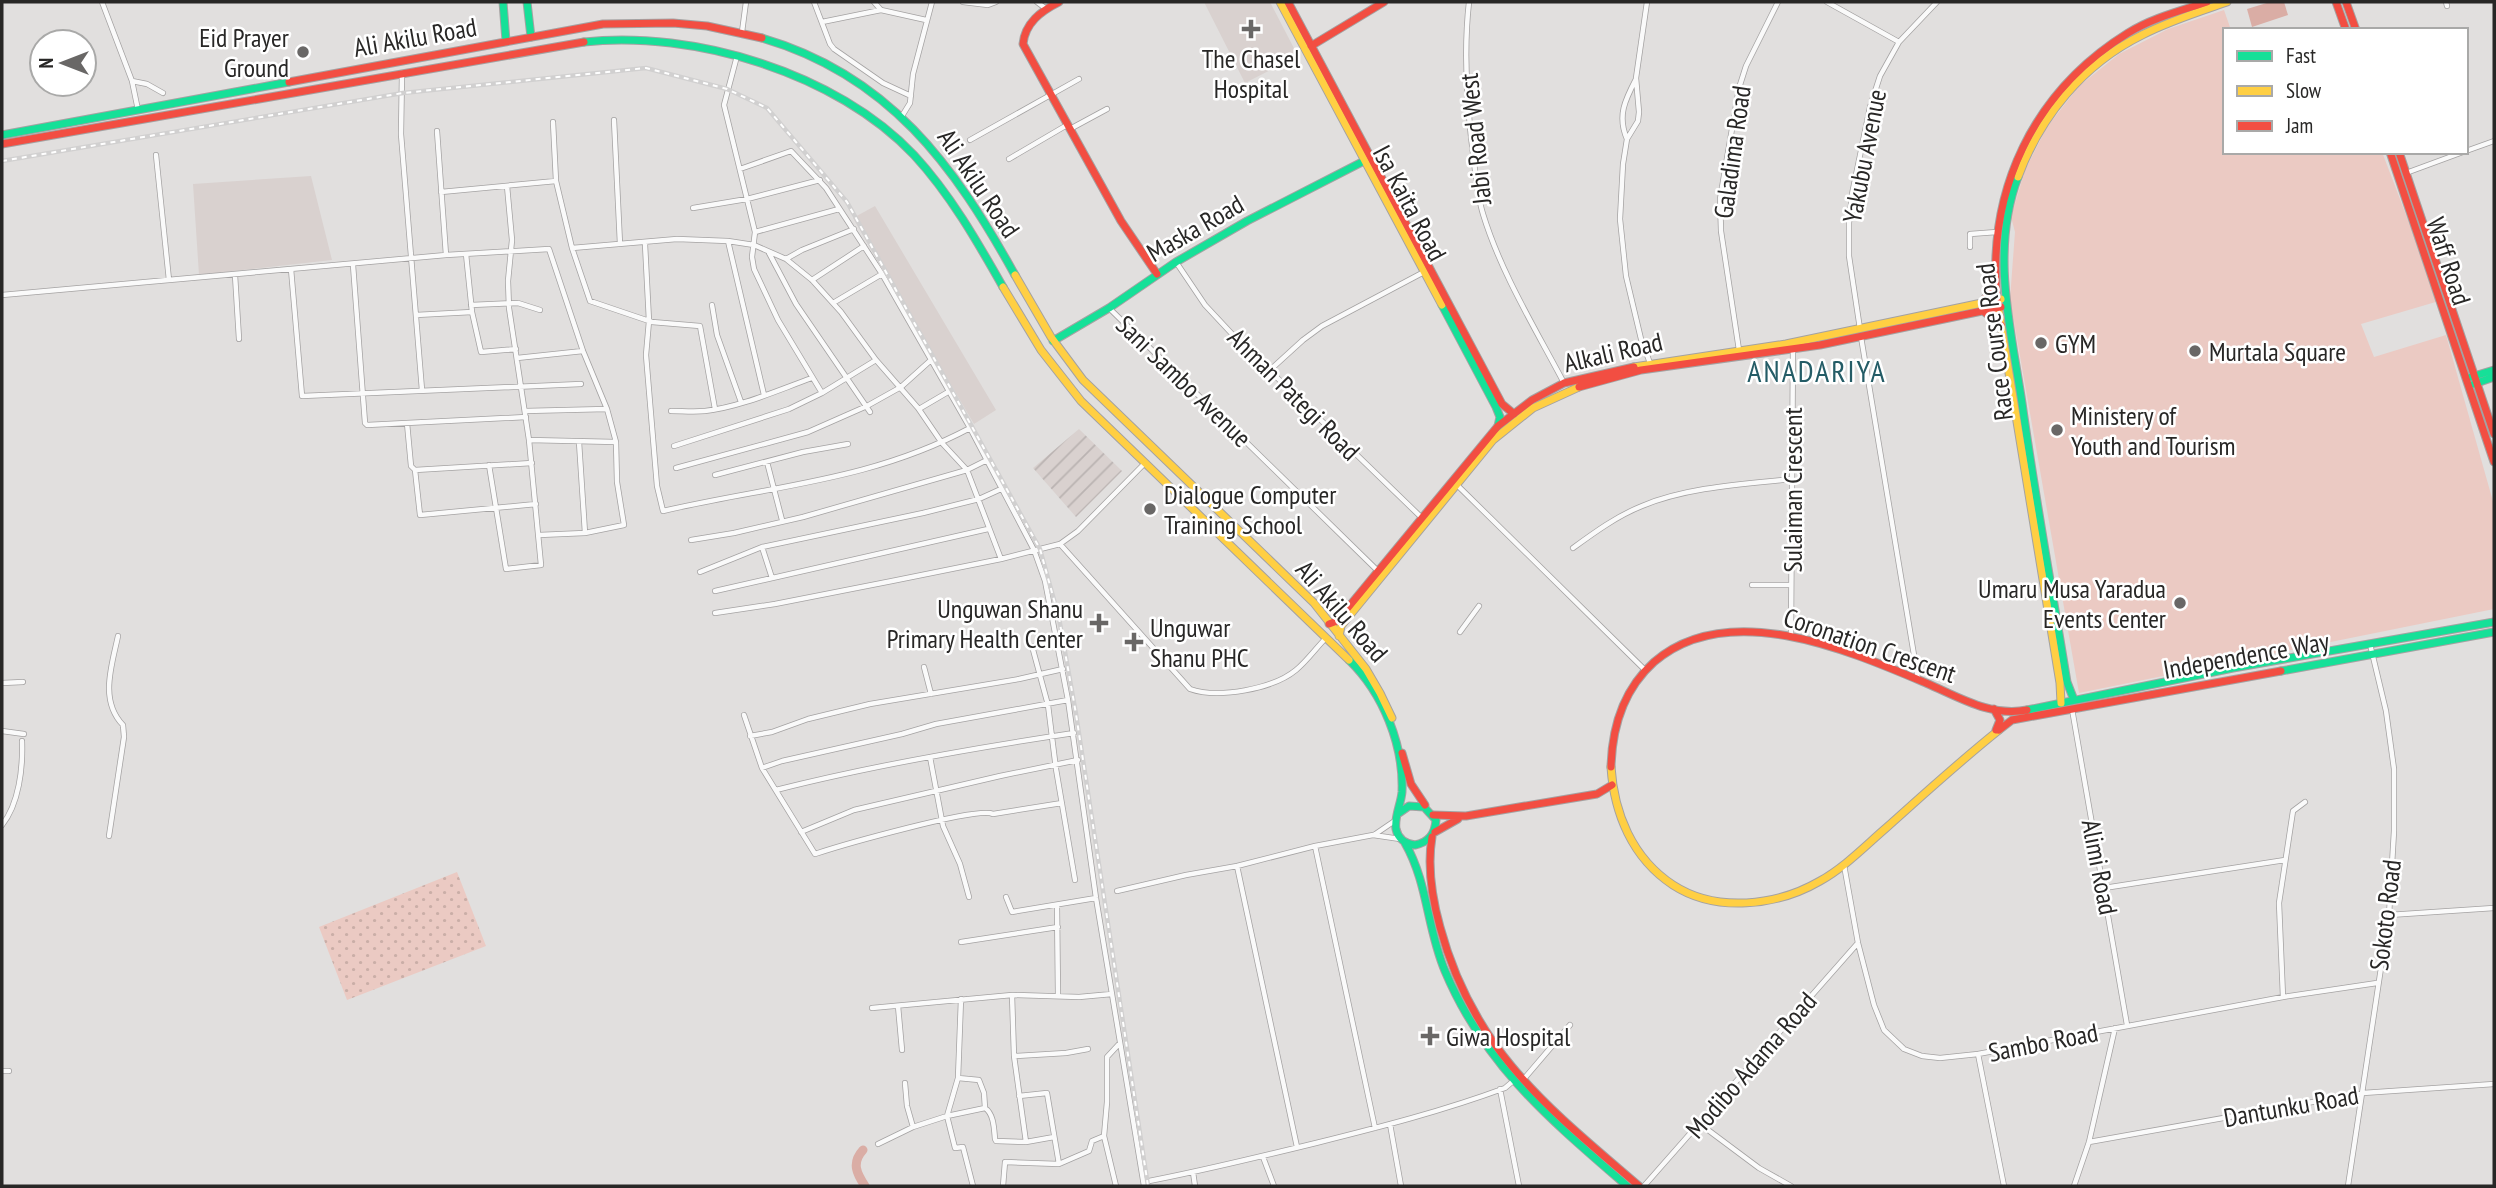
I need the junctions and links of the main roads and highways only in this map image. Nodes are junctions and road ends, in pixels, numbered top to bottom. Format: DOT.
graph roads {
  1 [pos="503,2"];
  2 [pos="527,2"];
  3 [pos="1059,2"];
  4 [pos="1280,2"];
  5 [pos="1288,2"];
  6 [pos="1384,2"];
  7 [pos="2207,2"];
  8 [pos="2227,2"];
  9 [pos="2336,2"];
  10 [pos="2346,2"];
  11 [pos="2345,28"];
  12 [pos="2355,28"];
  13 [pos="531,37"];
  14 [pos="506,41"];
  15 [pos="1311,46"];
  16 [pos="2,135"];
  17 [pos="16,138"];
  18 [pos="2,144"];
  19 [pos="2391,154"];
  20 [pos="2400,154"];
  21 [pos="1364,161"];
  22 [pos="1157,274"];
  23 [pos="1996,282"];
  24 [pos="2002,303"];
  25 [pos="1982,307"];
  26 [pos="2001,325"];
  27 [pos="1458,328"];
  28 [pos="1053,341"];
  29 [pos="1793,346"];
  30 [pos="2471,365"];
  31 [pos="2491,374"];
  32 [pos="2471,381"];
  33 [pos="2481,393"];
  34 [pos="1514,414"];
  35 [pos="1498,426"];
  36 [pos="2494,434"];
  37 [pos="2494,462"];
  38 [pos="1454,482"];
  39 [pos="2494,622"];
  40 [pos="1329,624"];
  41 [pos="2494,632"];
  42 [pos="1339,636"];
  43 [pos="2061,702"];
  44 [pos="2073,704"];
  45 [pos="1994,709"];
  46 [pos="2018,711"];
  47 [pos="2007,724"];
  48 [pos="1993,734"];
  49 [pos="1612,785"];
  50 [pos="1597,794"];
  51 [pos="1614,798"];
  52 [pos="1431,812"];
  53 [pos="1466,816"];
  54 [pos="1398,817"];
  55 [pos="1434,835"];
  56 [pos="1403,841"];
  57 [pos="1626,1186"];
  58 [pos="1642,1186"];
  1 -- 14 [label="main road"];
  2 -- 13 [label="main road"];
  3 -- 22 [label="main road"];
  4 -- 21 [label="main road, Isa Kaita Road"];
  5 -- 15 [label="main road, Isa Kaita Road"];
  6 -- 15 [label="main road"];
  7 -- 23 [label="main road, Race Course Road"];
  8 -- 24 [label="main road, Race Course Road"];
  9 -- 11 [label="main road"];
  10 -- 12 [label="main road"];
  13 -- 14 [label="main road, Ali Akilu Road"];
  13 -- 28 [label="main road, Ali Akilu Road"];
  14 -- 17 [label="main road, Ali Akilu Road"];
  15 -- 27 [label="main road, Isa Kaita Road"];
  16 -- 17 [label="main road, Ali Akilu Road"];
  17 -- 18 [label="main road, Ali Akilu Road"];
  17 -- 54 [label="main road, Ali Akilu Road"];
  19 -- 32 [label="main road, Waff Road"];
  20 -- 30 [label="main road, Waff Road"];
  21 -- 22 [label="main road, Maska Road"];
  21 -- 27 [label="main road, Isa Kaita Road"];
  22 -- 28 [label="main road, Maska Road"];
  23 -- 24 [label="main road, Race Course Road"];
  23 -- 25 [label="main road"];
  24 -- 25 [label="main road, Alkali Road"];
  24 -- 26 [label="main road, Race Course Road"];
  24 -- 44 [label="main road, Race Course Road"];
  25 -- 26 [label="main road"];
  25 -- 29 [label="main road, Alkali Road"];
  26 -- 43 [label="main road, Race Course Road"];
  27 -- 34 [label="main road, Isa Kaita Road"];
  27 -- 35 [label="main road, Isa Kaita Road"];
  28 -- 40 [label="main road, Ali Akilu Road"];
  29 -- 34 [label="main road, Alkali Road"];
  29 -- 38 [label="main road, Alkali Road"];
  30 -- 31 [label="main road"];
  30 -- 32 [label="main road, Waff Road"];
  31 -- 32 [label="main road"];
  31 -- 33 [label="main road"];
  32 -- 33 [label="main road, Waff Road"];
  32 -- 37 [label="main road, Waff Road"];
  33 -- 36 [label="main road, Waff Road"];
  34 -- 35 [label="main road, Alkali Road"];
  35 -- 38 [label="main road, Alkali Road"];
  38 -- 40 [label="main road, Alkali Road"];
  38 -- 42 [label="main road, Alkali Road"];
  39 -- 44 [label="main road, Independence Way"];
  40 -- 42 [label="main road, Ali Akilu Road"];
  41 -- 44 [label="main road, Independence Way"];
  42 -- 52 [label="main road, Ali Akilu Road"];
  43 -- 44 [label="main road, Independence Way"];
  43 -- 46 [label="main road, Independence Way"];
  44 -- 47 [label="main road, Independence Way"];
  45 -- 46 [label="main road, Coronation Crescent"];
  45 -- 48 [label="main road"];
  45 -- 49 [label="main road, Coronation Crescent"];
  47 -- 48 [label="main road, Coronation Crescent"];
  48 -- 51 [label="main road, Coronation Crescent"];
  49 -- 50 [label="main road"];
  49 -- 51 [label="main road, Coronation Crescent"];
  50 -- 51 [label="main road"];
  50 -- 53 [label="main road"];
  52 -- 53 [label="main road"];
  52 -- 54 [label="main road"];
  52 -- 55 [label="main road"];
  53 -- 55 [label="main road"];
  54 -- 56 [label="main road"];
  55 -- 56 [label="main road"];
  55 -- 58 [label="main road"];
  56 -- 57 [label="main road"];
}
